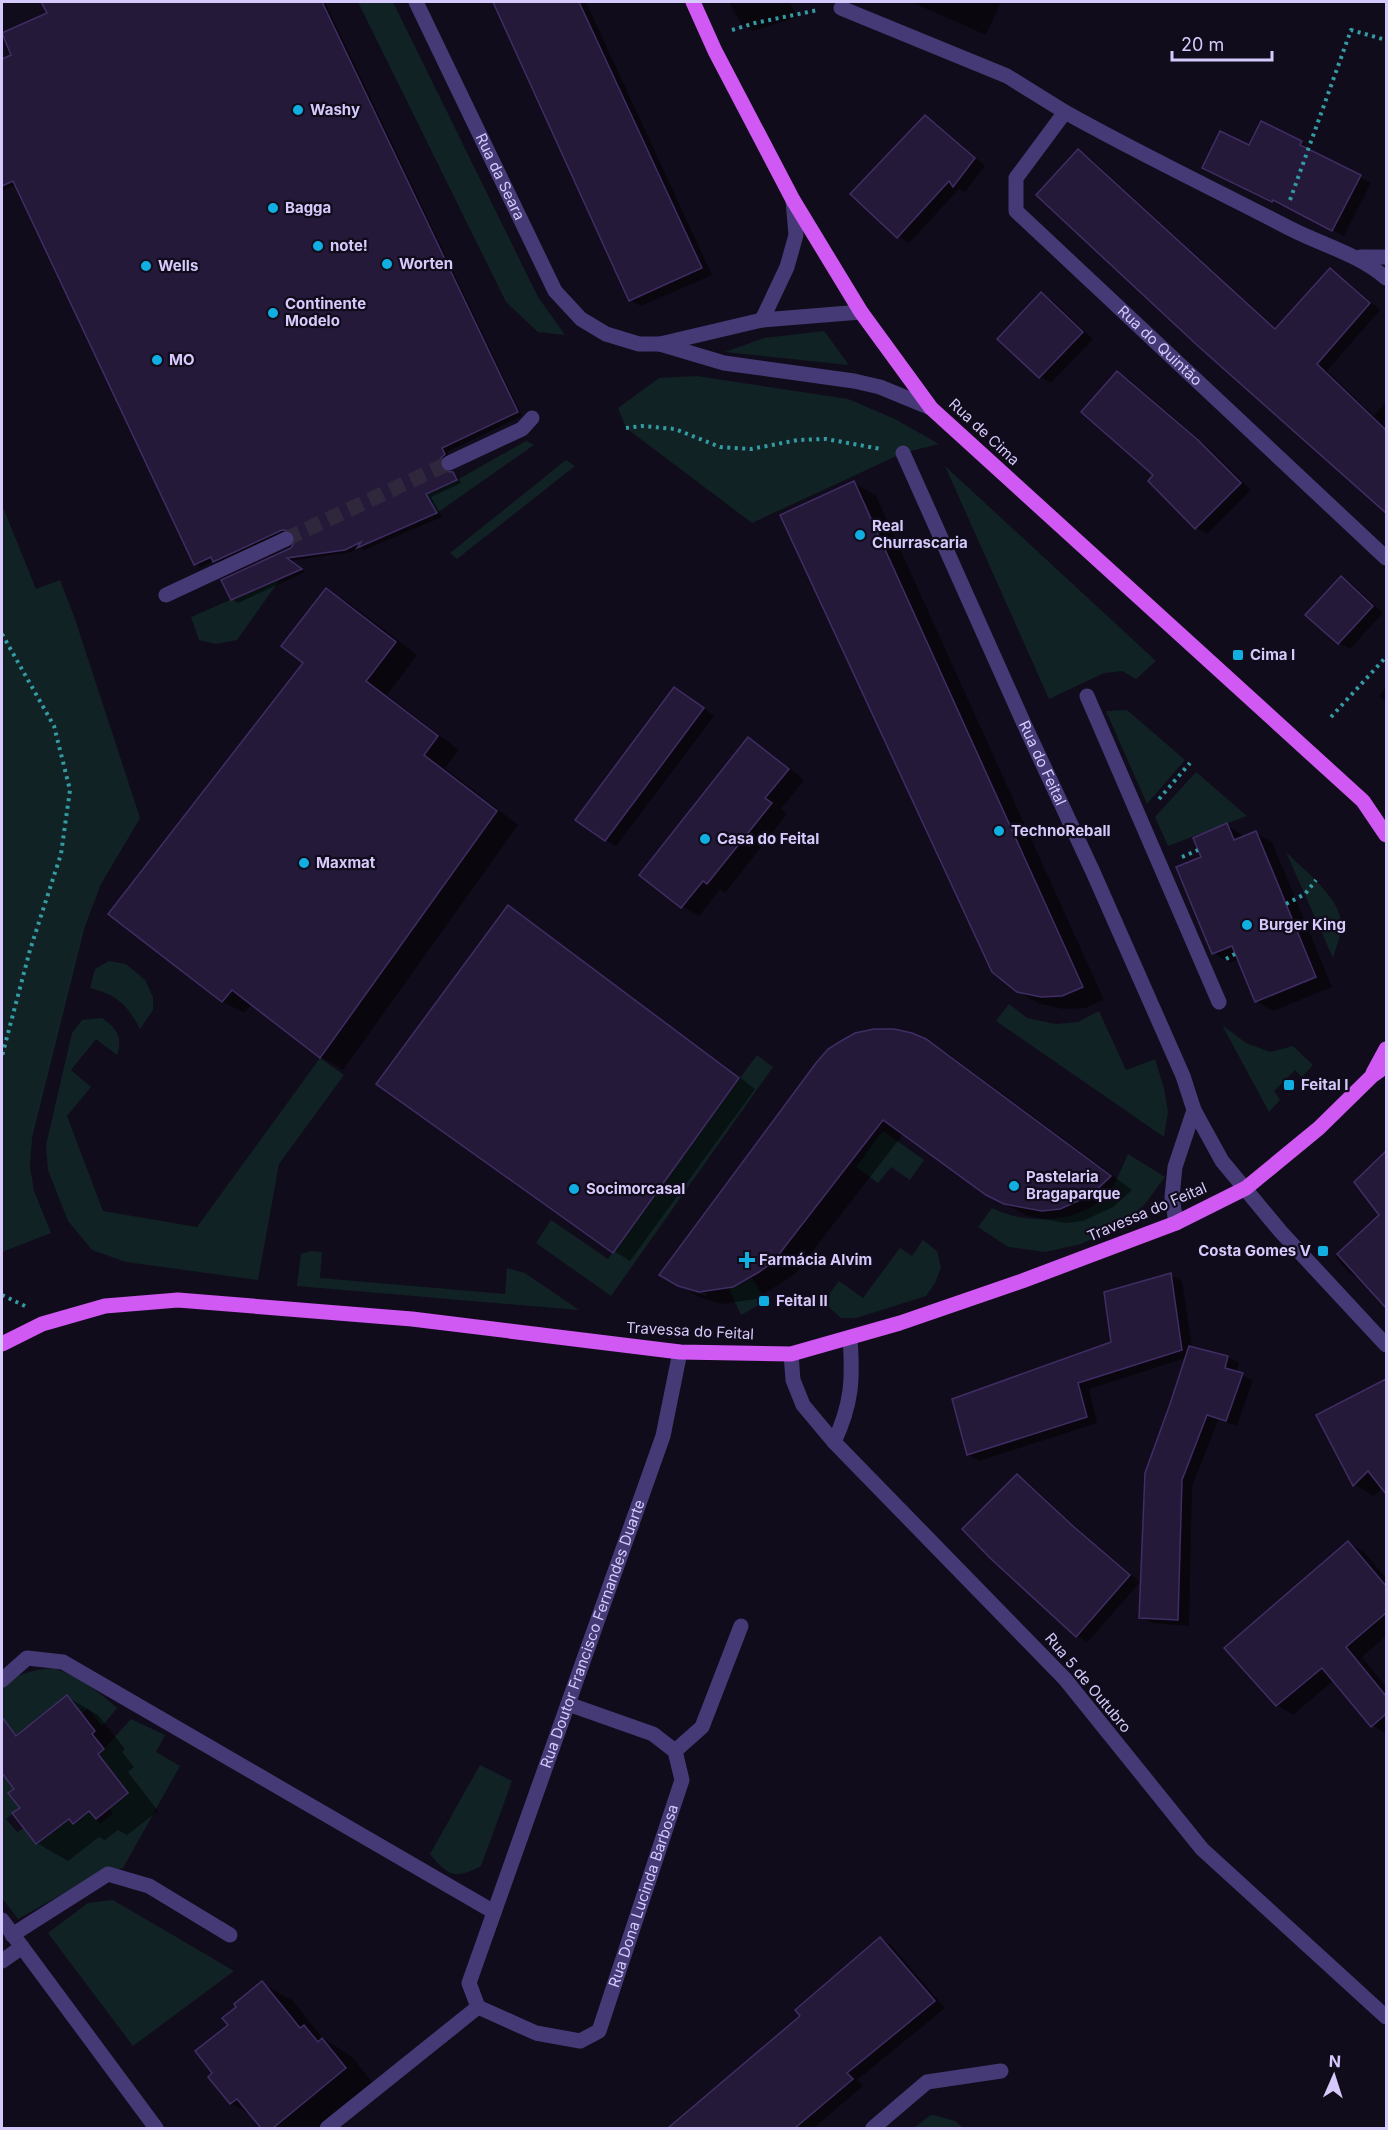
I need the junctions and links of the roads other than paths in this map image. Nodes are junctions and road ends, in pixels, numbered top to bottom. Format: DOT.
graph roads {
  1 [pos="416,2"];
  2 [pos="693,2"];
  3 [pos="841,8"];
  4 [pos="1065,112"];
  5 [pos="793,200"];
  6 [pos="1354,257"];
  7 [pos="1386,257"];
  8 [pos="1386,278"];
  9 [pos="861,312"];
  10 [pos="762,320"];
  11 [pos="660,344"];
  12 [pos="931,408"];
  13 [pos="532,418"];
  14 [pos="903,453"];
  15 [pos="449,463"];
  16 [pos="286,538"];
  17 [pos="1386,558"];
  18 [pos="166,595"];
  19 [pos="1087,696"];
  20 [pos="1363,801"];
  21 [pos="1386,812"];
  22 [pos="1386,834"];
  23 [pos="1219,1002"];
  24 [pos="1386,1049"];
  25 [pos="1386,1066"];
  26 [pos="1372,1076"];
  27 [pos="1194,1110"];
  28 [pos="1246,1188"];
  29 [pos="1176,1223"];
  30 [pos="850,1338"];
  31 [pos="2,1344"];
  32 [pos="1386,1345"];
  33 [pos="680,1352"];
  34 [pos="791,1354"];
  35 [pos="834,1442"];
  36 [pos="741,1626"];
  37 [pos="2,1680"];
  38 [pos="568,1704"];
  39 [pos="675,1751"];
  40 [pos="494,1912"];
  41 [pos="2,1920"];
  42 [pos="230,1935"];
  43 [pos="17,1941"];
  44 [pos="2,1961"];
  45 [pos="478,2007"];
  46 [pos="1386,2017"];
  47 [pos="1000,2071"];
  48 [pos="156,2128"];
  49 [pos="327,2128"];
  50 [pos="873,2128"];
  1 -- 11 [label="street, Rua da Seara"];
  2 -- 5 [label="main road, Rua de Cima"];
  3 -- 4 [label="street"];
  4 -- 6 [label="street"];
  4 -- 17 [label="street, Rua do Quintão"];
  5 -- 9 [label="main road, Rua de Cima"];
  5 -- 10 [label="street"];
  6 -- 7 [label="street"];
  6 -- 8 [label="street"];
  9 -- 10 [label="street"];
  9 -- 12 [label="main road, Rua de Cima"];
  10 -- 11 [label="street"];
  11 -- 12 [label="street"];
  12 -- 20 [label="main road, Rua de Cima"];
  13 -- 15 [label="street"];
  14 -- 27 [label="street, Rua do Feital"];
  16 -- 18 [label="street"];
  19 -- 23 [label="street"];
  20 -- 21 [label="main road, Rua de Cima"];
  20 -- 22 [label="main road, Rua de Cima"];
  24 -- 26 [label="main road"];
  25 -- 26 [label="main road"];
  26 -- 28 [label="main road, Travessa do Feital"];
  27 -- 28 [label="street, Rua do Feital"];
  27 -- 29 [label="street"];
  28 -- 29 [label="main road, Travessa do Feital"];
  28 -- 32 [label="street, Rua do Feital"];
  29 -- 30 [label="main road, Travessa do Feital"];
  30 -- 34 [label="main road, Travessa do Feital"];
  30 -- 35 [label="street"];
  31 -- 33 [label="main road, Travessa do Feital"];
  33 -- 34 [label="main road, Travessa do Feital"];
  33 -- 38 [label="street, Rua Doutor Francisco Fernandes Duarte"];
  34 -- 35 [label="street, Rua 5 de Outubro"];
  35 -- 46 [label="street, Rua 5 de Outubro"];
  36 -- 39 [label="street"];
  37 -- 40 [label="street"];
  38 -- 39 [label="street"];
  38 -- 40 [label="street, Rua Doutor Francisco Fernandes Duarte"];
  39 -- 45 [label="street, Rua Dona Lucinda Barbosa"];
  40 -- 45 [label="street, Rua Doutor Francisco Fernandes Duarte"];
  41 -- 43 [label="street"];
  42 -- 43 [label="street"];
  43 -- 44 [label="street"];
  43 -- 48 [label="street"];
  45 -- 49 [label="street"];
  47 -- 50 [label="street"];
}
